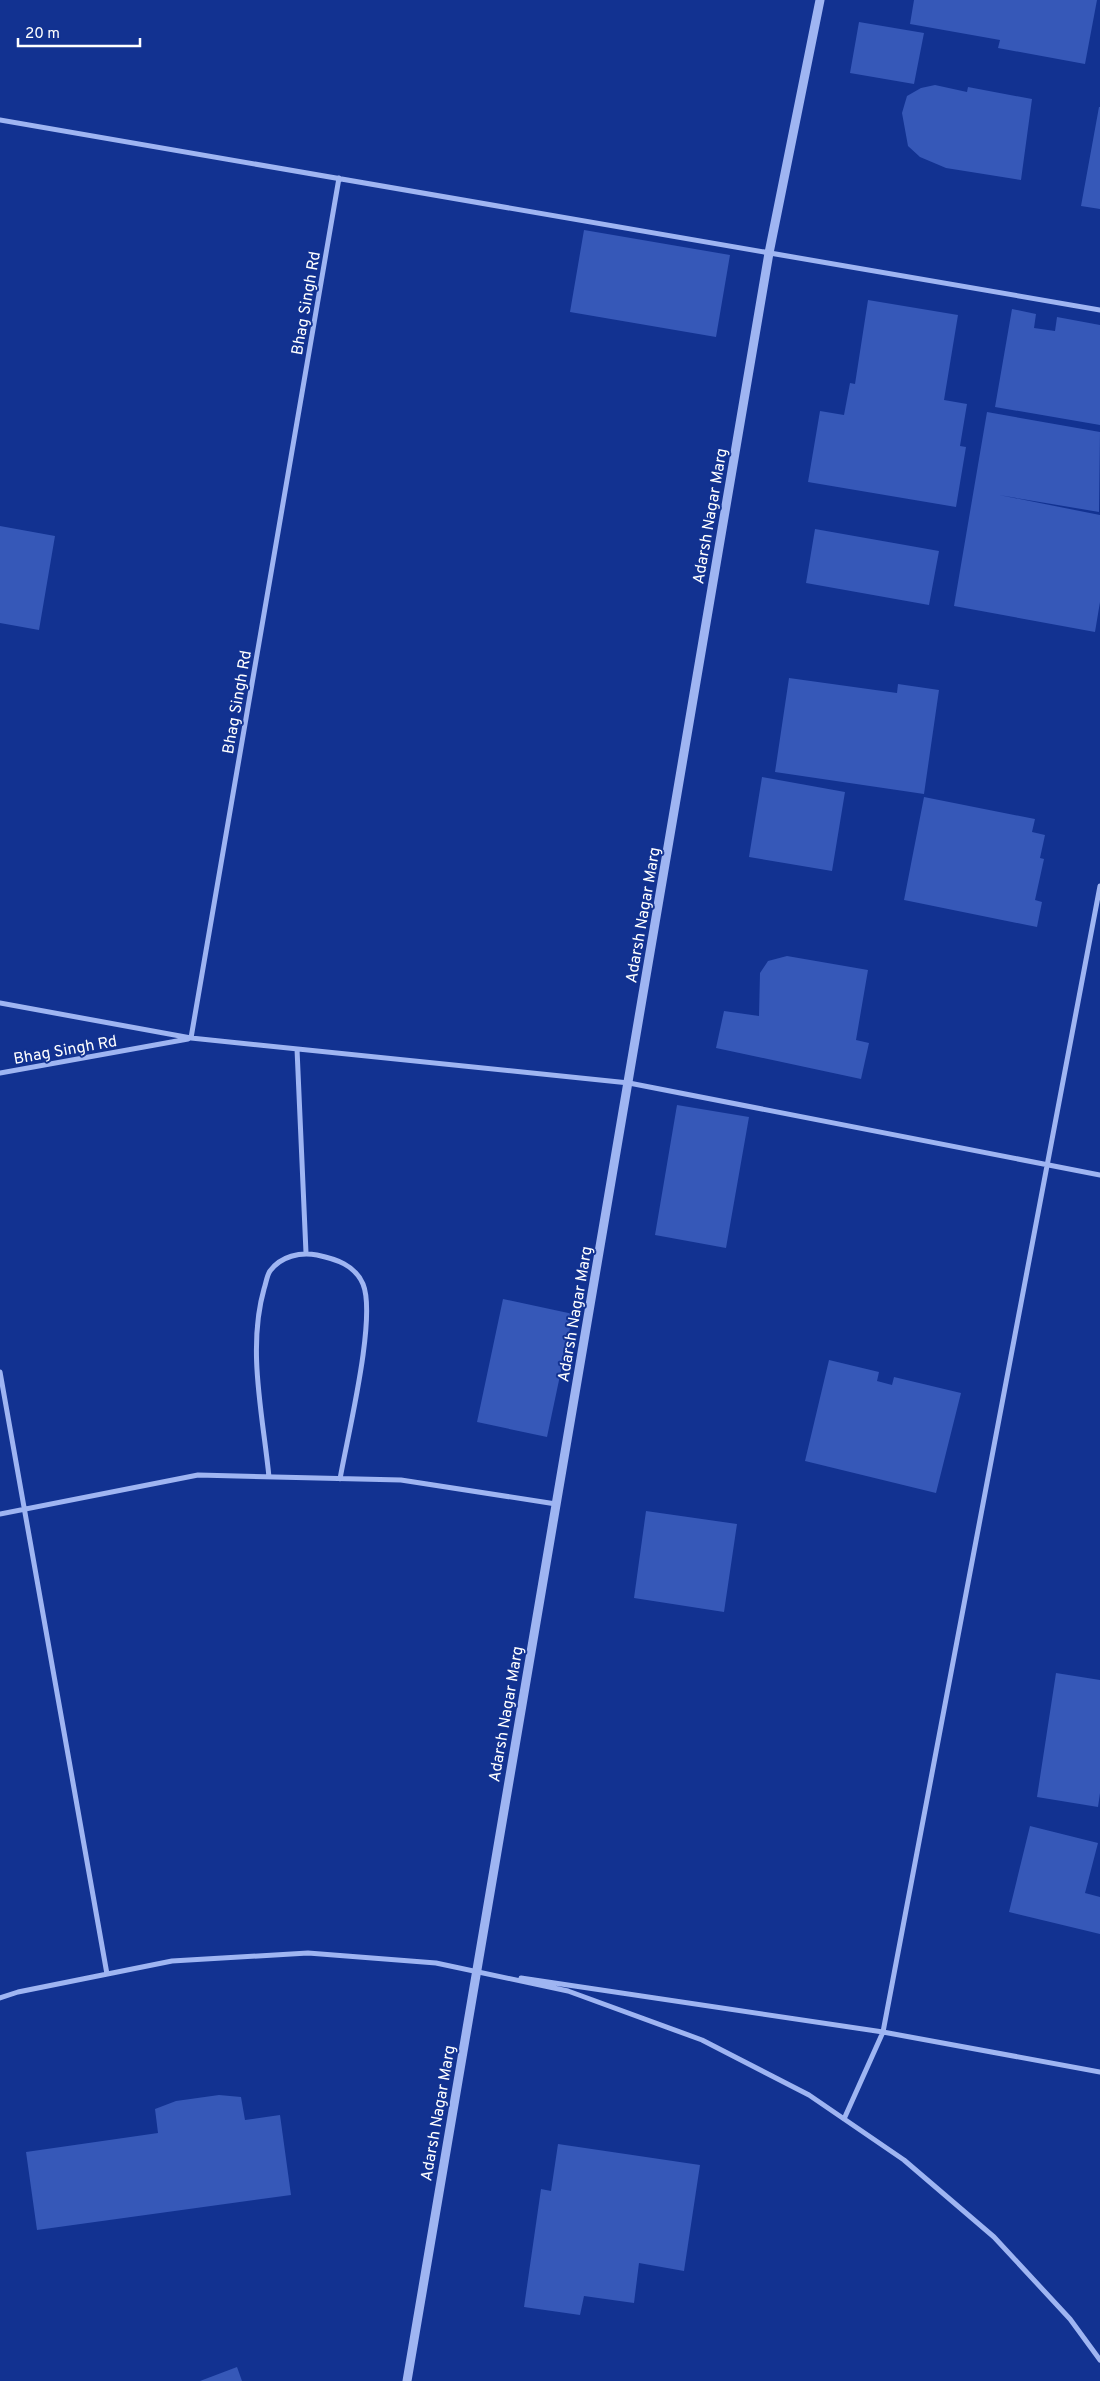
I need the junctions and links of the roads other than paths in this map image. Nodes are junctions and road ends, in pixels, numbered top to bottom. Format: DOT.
graph roads {
  1 [pos="820,0"];
  2 [pos="0,120"];
  3 [pos="339,178"];
  4 [pos="769,253"];
  5 [pos="1100,310"];
  6 [pos="1100,886"];
  7 [pos="0,1003"];
  8 [pos="191,1038"];
  9 [pos="297,1049"];
  10 [pos="0,1073"];
  11 [pos="629,1083"];
  12 [pos="1048,1166"];
  13 [pos="1100,1175"];
  14 [pos="306,1253"];
  15 [pos="0,1372"];
  16 [pos="269,1477"];
  17 [pos="340,1478"];
  18 [pos="556,1504"];
  19 [pos="24,1508"];
  20 [pos="0,1514"];
  21 [pos="476,1971"];
  22 [pos="107,1974"];
  23 [pos="0,1998"];
  24 [pos="883,2032"];
  25 [pos="1100,2072"];
  26 [pos="844,2119"];
  27 [pos="1100,2360"];
  28 [pos="407,2381"];
  1 -- 4 [label="street, Adarsh Nagar Marg"];
  2 -- 3 [label="street"];
  3 -- 4 [label="street"];
  3 -- 8 [label="street, Bhag Singh Rd"];
  4 -- 5 [label="street"];
  4 -- 11 [label="street, Adarsh Nagar Marg"];
  6 -- 12 [label="street"];
  7 -- 8 [label="street"];
  8 -- 9 [label="street"];
  8 -- 10 [label="street, Bhag Singh Rd"];
  9 -- 11 [label="street"];
  9 -- 14 [label="street"];
  11 -- 12 [label="street"];
  11 -- 18 [label="street, Adarsh Nagar Marg"];
  12 -- 13 [label="street"];
  12 -- 24 [label="street"];
  14 -- 16 [label="street"];
  14 -- 17 [label="street"];
  15 -- 19 [label="street"];
  16 -- 17 [label="street"];
  16 -- 19 [label="street"];
  17 -- 18 [label="street"];
  18 -- 21 [label="street, Adarsh Nagar Marg"];
  19 -- 20 [label="street"];
  19 -- 22 [label="street"];
  21 -- 22 [label="street"];
  21 -- 24 [label="street"];
  21 -- 26 [label="street"];
  21 -- 28 [label="street, Adarsh Nagar Marg"];
  22 -- 23 [label="street"];
  24 -- 25 [label="street"];
  24 -- 26 [label="street"];
  26 -- 27 [label="street"];
}
